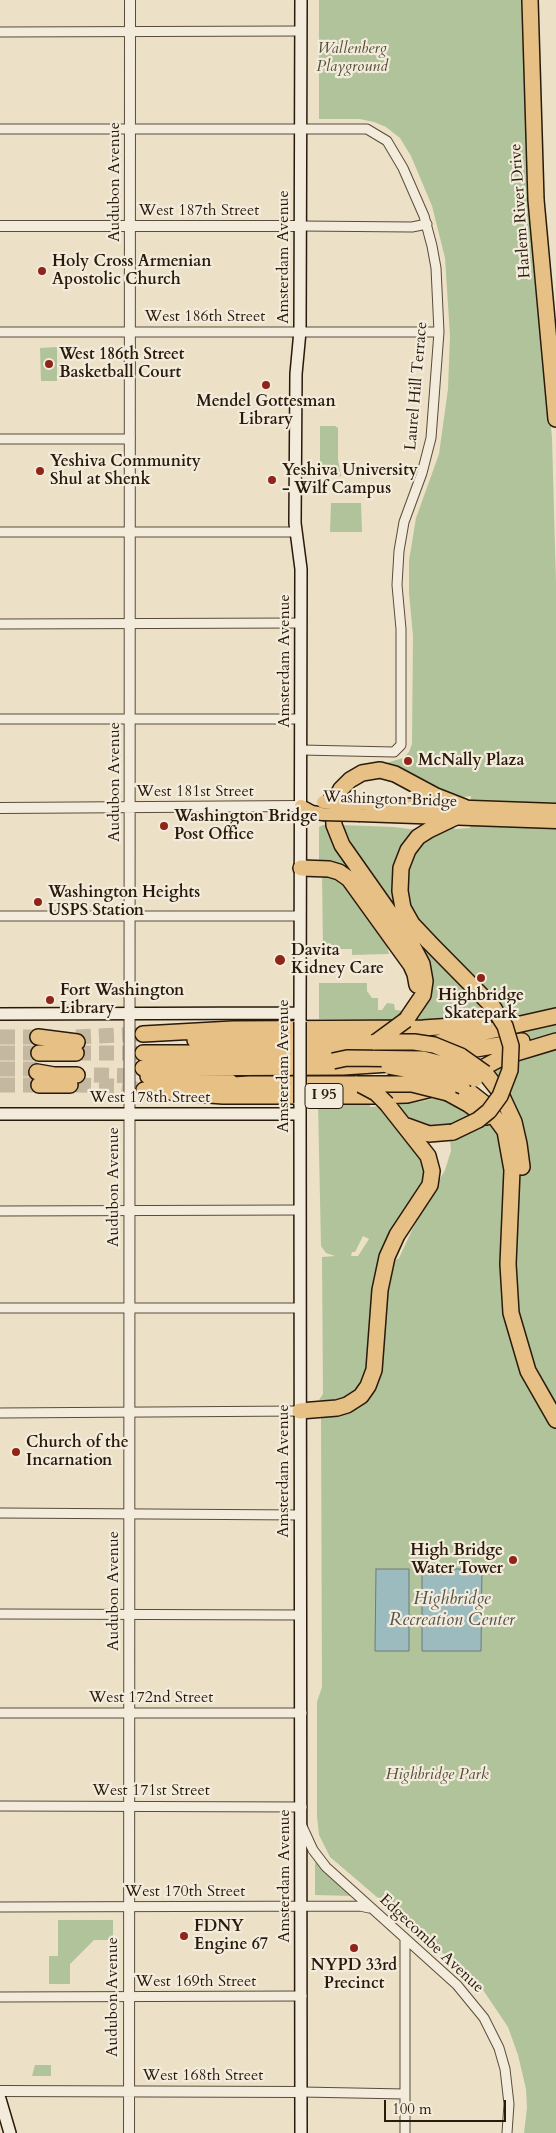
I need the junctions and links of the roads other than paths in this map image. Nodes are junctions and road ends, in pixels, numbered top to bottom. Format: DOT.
graph roads {
  1 [pos="130,0"];
  2 [pos="301,0"];
  3 [pos="530,0"];
  4 [pos="540,0"];
  5 [pos="301,31"];
  6 [pos="0,32"];
  7 [pos="130,32"];
  8 [pos="301,128"];
  9 [pos="0,129"];
  10 [pos="130,129"];
  11 [pos="427,224"];
  12 [pos="0,226"];
  13 [pos="130,226"];
  14 [pos="300,226"];
  15 [pos="556,320"];
  16 [pos="300,331"];
  17 [pos="0,332"];
  18 [pos="130,332"];
  19 [pos="439,332"];
  20 [pos="556,419"];
  21 [pos="0,439"];
  22 [pos="130,439"];
  23 [pos="0,532"];
  24 [pos="130,532"];
  25 [pos="295,532"];
  26 [pos="301,623"];
  27 [pos="0,624"];
  28 [pos="130,624"];
  29 [pos="0,719"];
  30 [pos="130,719"];
  31 [pos="301,719"];
  32 [pos="301,750"];
  33 [pos="301,806"];
  34 [pos="130,807"];
  35 [pos="0,808"];
  36 [pos="556,810"];
  37 [pos="461,815"];
  38 [pos="556,822"];
  39 [pos="301,868"];
  40 [pos="0,916"];
  41 [pos="300,916"];
  42 [pos="129,917"];
  43 [pos="0,1014"];
  44 [pos="129,1014"];
  45 [pos="556,1015"];
  46 [pos="410,1016"];
  47 [pos="300,1017"];
  48 [pos="556,1036"];
  49 [pos="38,1037"];
  50 [pos="492,1040"];
  51 [pos="375,1042"];
  52 [pos="556,1042"];
  53 [pos="39,1053"];
  54 [pos="300,1061"];
  55 [pos="143,1064"];
  56 [pos="37,1075"];
  57 [pos="77,1076"];
  58 [pos="467,1083"];
  59 [pos="358,1084"];
  60 [pos="300,1109"];
  61 [pos="0,1114"];
  62 [pos="130,1114"];
  63 [pos="497,1114"];
  64 [pos="404,1124"];
  65 [pos="300,1210"];
  66 [pos="0,1212"];
  67 [pos="129,1212"];
  68 [pos="0,1308"];
  69 [pos="129,1308"];
  70 [pos="300,1308"];
  71 [pos="556,1404"];
  72 [pos="300,1411"];
  73 [pos="0,1413"];
  74 [pos="129,1413"];
  75 [pos="556,1420"];
  76 [pos="0,1513"];
  77 [pos="129,1513"];
  78 [pos="300,1515"];
  79 [pos="0,1614"];
  80 [pos="129,1614"];
  81 [pos="300,1615"];
  82 [pos="128,1712"];
  83 [pos="0,1713"];
  84 [pos="302,1713"];
  85 [pos="0,1806"];
  86 [pos="128,1806"];
  87 [pos="302,1807"];
  88 [pos="302,1825"];
  89 [pos="0,1907"];
  90 [pos="302,1907"];
  91 [pos="128,1908"];
  92 [pos="369,1908"];
  93 [pos="405,1940"];
  94 [pos="302,1996"];
  95 [pos="0,1997"];
  96 [pos="129,1998"];
  97 [pos="0,2091"];
  98 [pos="129,2091"];
  99 [pos="302,2092"];
  100 [pos="405,2094"];
  101 [pos="0,2099"];
  102 [pos="10,2133"];
  103 [pos="129,2133"];
  104 [pos="301,2133"];
  105 [pos="405,2133"];
  106 [pos="507,2133"];
  1 -- 7 [label="street, Audubon Avenue"];
  2 -- 5 [label="main road, Amsterdam Avenue"];
  3 -- 20 [label="highway, Harlem River Drive"];
  4 -- 15 [label="highway, Harlem River Drive"];
  5 -- 7 [label="street"];
  5 -- 8 [label="main road, Amsterdam Avenue"];
  6 -- 7 [label="street"];
  7 -- 10 [label="street, Audubon Avenue"];
  8 -- 10 [label="street, Laurel Hill Terrace"];
  8 -- 11 [label="street, Laurel Hill Terrace"];
  8 -- 14 [label="main road, Amsterdam Avenue"];
  9 -- 10 [label="street, Laurel Hill Terrace"];
  10 -- 13 [label="street, Audubon Avenue"];
  11 -- 14 [label="street, West 187th Street"];
  11 -- 19 [label="street, Laurel Hill Terrace"];
  12 -- 13 [label="street, West 187th Street"];
  13 -- 14 [label="street, West 187th Street"];
  13 -- 18 [label="street, Audubon Avenue"];
  14 -- 16 [label="main road, Amsterdam Avenue"];
  16 -- 18 [label="street, West 186th Street"];
  16 -- 19 [label="street, West 186th Street"];
  16 -- 25 [label="main road, Amsterdam Avenue"];
  17 -- 18 [label="street, West 186th Street"];
  18 -- 22 [label="street, Audubon Avenue"];
  19 -- 32 [label="street, Laurel Hill Terrace"];
  21 -- 22 [label="street"];
  22 -- 24 [label="street, Audubon Avenue"];
  23 -- 24 [label="street"];
  24 -- 25 [label="street"];
  24 -- 28 [label="street, Audubon Avenue"];
  25 -- 26 [label="main road, Amsterdam Avenue"];
  26 -- 28 [label="street"];
  26 -- 31 [label="main road, Amsterdam Avenue"];
  27 -- 28 [label="street"];
  28 -- 30 [label="street, Audubon Avenue"];
  29 -- 30 [label="street"];
  30 -- 31 [label="street"];
  30 -- 34 [label="street, Audubon Avenue"];
  31 -- 32 [label="main road, Amsterdam Avenue"];
  32 -- 33 [label="main road, Amsterdam Avenue"];
  33 -- 34 [label="street, West 181st Street"];
  33 -- 37 [label="main road, Washington Bridge, bridge"];
  33 -- 39 [label="main road, Amsterdam Avenue"];
  34 -- 35 [label="street, West 181st Street"];
  34 -- 42 [label="street, Audubon Avenue"];
  36 -- 37 [label="main road, Washington Bridge"];
  37 -- 38 [label="main road, Washington Bridge"];
  37 -- 46 [label="highway"];
  37 -- 64 [label="highway, bridge"];
  39 -- 41 [label="main road, Amsterdam Avenue"];
  39 -- 46 [label="highway"];
  40 -- 42 [label="street"];
  41 -- 42 [label="street"];
  41 -- 47 [label="main road, Amsterdam Avenue"];
  42 -- 44 [label="street, Audubon Avenue"];
  43 -- 44 [label="main road"];
  44 -- 47 [label="main road"];
  44 -- 62 [label="street, Audubon Avenue"];
  45 -- 50 [label="highway, I 95"];
  46 -- 51 [label="highway, bridge"];
  47 -- 54 [label="main road, Amsterdam Avenue, bridge"];
  48 -- 50 [label="highway, I 95"];
  49 -- 53 [label="highway"];
  50 -- 52 [label="highway, I 95"];
  50 -- 55 [label="highway, I 95"];
  50 -- 55 [label="highway, I 95"];
  50 -- 55 [label="highway, I 95"];
  51 -- 55 [label="highway"];
  51 -- 58 [label="highway, bridge"];
  54 -- 58 [label="highway, bridge"];
  54 -- 60 [label="main road, Amsterdam Avenue, bridge"];
  55 -- 59 [label="highway"];
  56 -- 57 [label="highway"];
  58 -- 59 [label="highway, bridge"];
  58 -- 63 [label="highway"];
  58 -- 63 [label="highway"];
  59 -- 64 [label="highway, bridge"];
  60 -- 62 [label="main road, West 178th Street"];
  60 -- 65 [label="main road, Amsterdam Avenue"];
  61 -- 62 [label="main road, West 178th Street"];
  62 -- 67 [label="street, Audubon Avenue"];
  63 -- 71 [label="highway"];
  63 -- 75 [label="highway"];
  64 -- 72 [label="highway"];
  65 -- 67 [label="street"];
  65 -- 70 [label="main road, Amsterdam Avenue"];
  66 -- 67 [label="street"];
  67 -- 69 [label="street, Audubon Avenue"];
  68 -- 69 [label="street"];
  69 -- 70 [label="street"];
  69 -- 74 [label="street, Audubon Avenue"];
  70 -- 72 [label="main road, Amsterdam Avenue"];
  72 -- 74 [label="street"];
  72 -- 78 [label="main road, Amsterdam Avenue"];
  73 -- 74 [label="street"];
  74 -- 77 [label="street, Audubon Avenue"];
  76 -- 77 [label="street"];
  77 -- 78 [label="street"];
  77 -- 80 [label="street, Audubon Avenue"];
  78 -- 81 [label="main road, Amsterdam Avenue"];
  79 -- 80 [label="street"];
  80 -- 81 [label="street"];
  80 -- 82 [label="street, Audubon Avenue"];
  81 -- 84 [label="main road, Amsterdam Avenue"];
  82 -- 83 [label="street, West 172nd Street"];
  82 -- 84 [label="street, West 172nd Street"];
  82 -- 86 [label="street, Audubon Avenue"];
  84 -- 87 [label="main road, Amsterdam Avenue"];
  85 -- 86 [label="street, West 171st Street"];
  86 -- 87 [label="street, West 171st Street"];
  86 -- 91 [label="street, Audubon Avenue"];
  87 -- 88 [label="main road, Amsterdam Avenue"];
  88 -- 90 [label="main road, Amsterdam Avenue"];
  88 -- 92 [label="street, Edgecombe Avenue"];
  89 -- 91 [label="street, West 170th Street"];
  90 -- 91 [label="street, West 170th Street"];
  90 -- 92 [label="street, West 170th Street"];
  90 -- 94 [label="main road, Amsterdam Avenue"];
  91 -- 96 [label="street, Audubon Avenue"];
  92 -- 93 [label="street, Edgecombe Avenue"];
  93 -- 100 [label="street"];
  93 -- 106 [label="street, Edgecombe Avenue"];
  94 -- 96 [label="street, West 169th Street"];
  94 -- 99 [label="main road, Amsterdam Avenue"];
  95 -- 96 [label="street, West 169th Street"];
  96 -- 98 [label="street, Audubon Avenue"];
  97 -- 98 [label="street, West 168th Street"];
  98 -- 99 [label="street, West 168th Street"];
  98 -- 103 [label="street, Audubon Avenue"];
  99 -- 100 [label="street, West 168th Street"];
  99 -- 104 [label="main road, Amsterdam Avenue"];
  100 -- 105 [label="street"];
  101 -- 102 [label="main road"];
}
